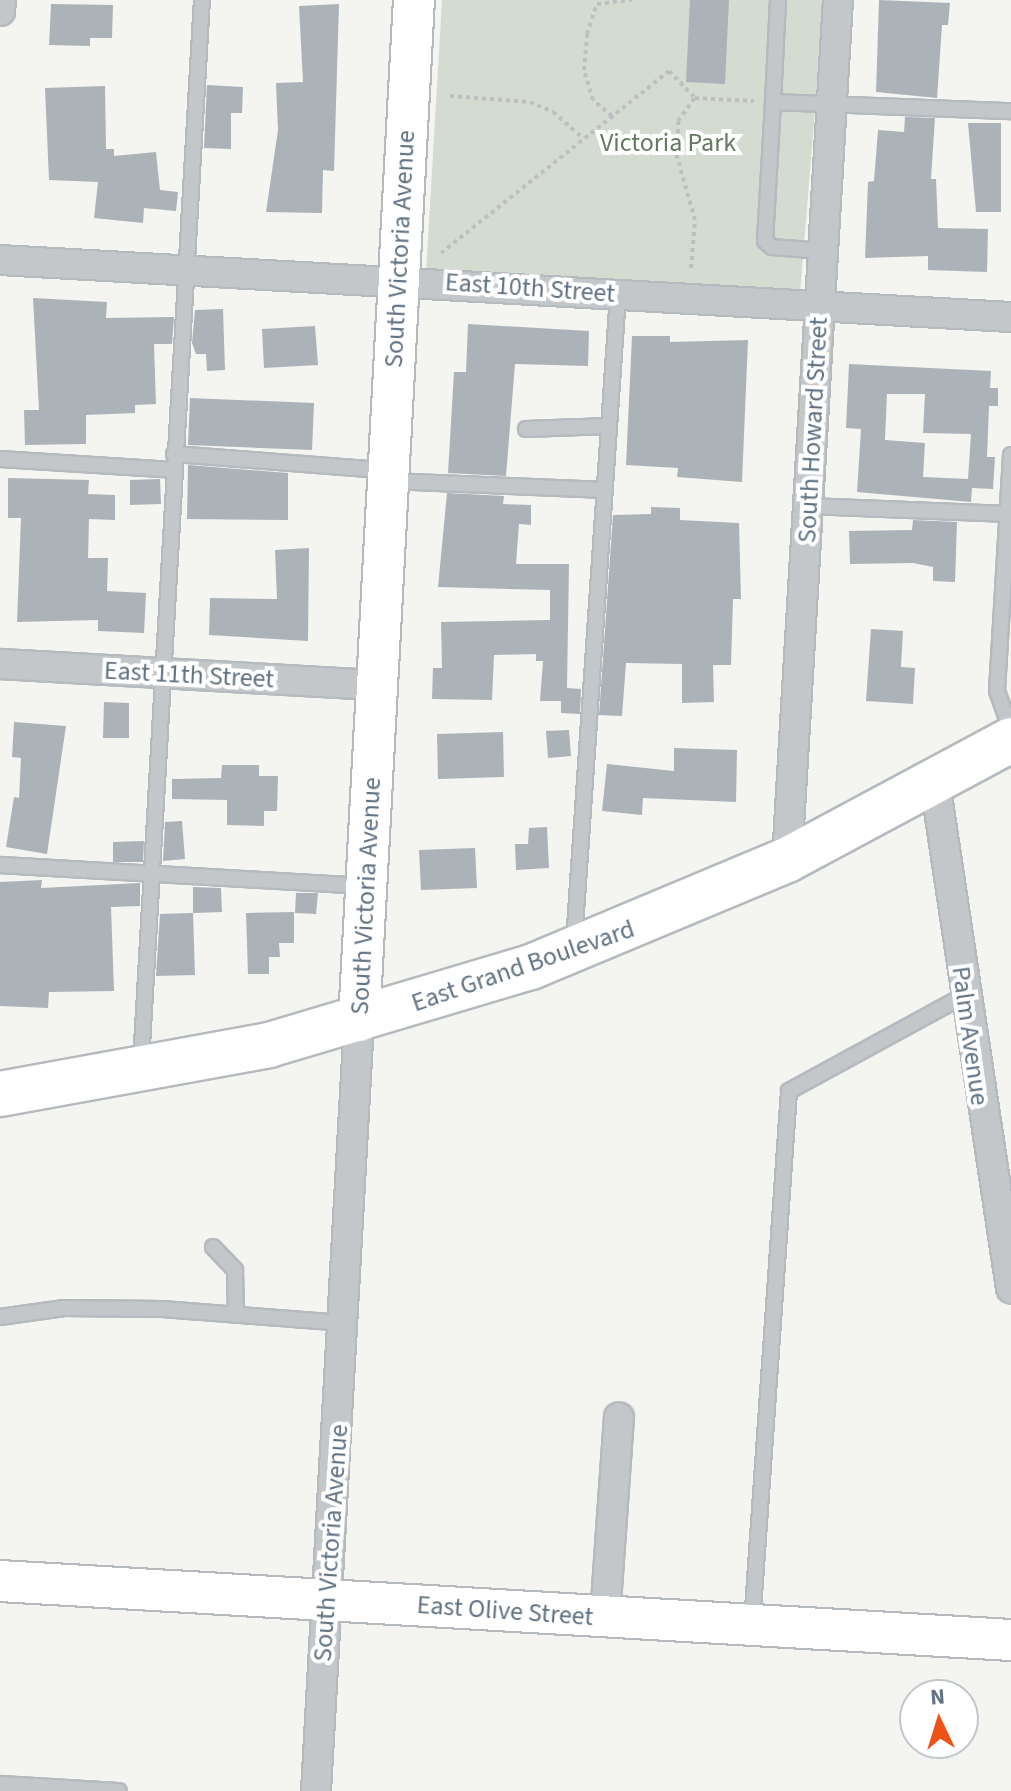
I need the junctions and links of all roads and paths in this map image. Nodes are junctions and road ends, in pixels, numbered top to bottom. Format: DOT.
graph roads {
  1 [pos="1,0"];
  2 [pos="202,0"];
  3 [pos="414,0"];
  4 [pos="632,0"];
  5 [pos="778,0"];
  6 [pos="838,0"];
  7 [pos="0,11"];
  8 [pos="450,96"];
  9 [pos="695,98"];
  10 [pos="773,102"];
  11 [pos="832,103"];
  12 [pos="1011,111"];
  13 [pos="612,116"];
  14 [pos="583,138"];
  15 [pos="823,251"];
  16 [pos="441,253"];
  17 [pos="0,260"];
  18 [pos="691,268"];
  19 [pos="185,270"];
  20 [pos="398,279"];
  21 [pos="618,295"];
  22 [pos="820,306"];
  23 [pos="1011,317"];
  24 [pos="609,426"];
  25 [pos="526,429"];
  26 [pos="174,454"];
  27 [pos="1011,455"];
  28 [pos="0,459"];
  29 [pos="173,470"];
  30 [pos="388,476"];
  31 [pos="605,490"];
  32 [pos="809,506"];
  33 [pos="1008,514"];
  34 [pos="0,664"];
  35 [pos="161,673"];
  36 [pos="378,685"];
  37 [pos="1011,730"];
  38 [pos="1011,740"];
  39 [pos="935,783"];
  40 [pos="787,860"];
  41 [pos="0,865"];
  42 [pos="149,874"];
  43 [pos="367,886"];
  44 [pos="574,951"];
  45 [pos="963,996"];
  46 [pos="359,1021"];
  47 [pos="141,1072"];
  48 [pos="0,1094"];
  49 [pos="1005,1231"];
  50 [pos="213,1247"];
  51 [pos="1011,1288"];
  52 [pos="236,1315"];
  53 [pos="0,1317"];
  54 [pos="345,1323"];
  55 [pos="619,1417"];
  56 [pos="0,1581"];
  57 [pos="329,1600"];
  58 [pos="605,1617"];
  59 [pos="752,1625"];
  60 [pos="1011,1640"];
  61 [pos="0,1784"];
  62 [pos="119,1791"];
  63 [pos="316,1791"];
  1 -- 7 [label="street"];
  2 -- 19 [label="lane"];
  3 -- 20 [label="street, South Victoria Avenue"];
  4 -- 13 [label="path"];
  5 -- 10 [label="lane"];
  6 -- 11 [label="street, South Howard Street"];
  8 -- 14 [label="path"];
  9 -- 10 [label="path"];
  9 -- 13 [label="path"];
  9 -- 18 [label="path"];
  10 -- 11 [label="lane"];
  10 -- 15 [label="lane"];
  11 -- 12 [label="lane"];
  11 -- 15 [label="street, South Howard Street"];
  13 -- 14 [label="path"];
  14 -- 16 [label="path"];
  15 -- 22 [label="street, South Howard Street"];
  17 -- 19 [label="street, East 10th Street"];
  19 -- 20 [label="street, East 10th Street"];
  19 -- 26 [label="lane"];
  20 -- 21 [label="street, East 10th Street"];
  20 -- 30 [label="street, South Victoria Avenue"];
  21 -- 22 [label="street, East 10th Street"];
  21 -- 24 [label="lane"];
  22 -- 23 [label="street, East 10th Street"];
  22 -- 32 [label="street, South Howard Street"];
  24 -- 25 [label="lane"];
  24 -- 31 [label="lane"];
  26 -- 29 [label="lane"];
  26 -- 30 [label="lane"];
  27 -- 33 [label="lane"];
  28 -- 29 [label="lane"];
  29 -- 35 [label="lane"];
  30 -- 31 [label="lane"];
  30 -- 36 [label="street, South Victoria Avenue"];
  31 -- 44 [label="lane"];
  32 -- 33 [label="lane"];
  32 -- 40 [label="street, South Howard Street"];
  33 -- 37 [label="lane"];
  34 -- 35 [label="street, East 11th Street"];
  35 -- 36 [label="street, East 11th Street"];
  35 -- 42 [label="lane"];
  36 -- 43 [label="street, South Victoria Avenue"];
  38 -- 39 [label="main road, East Grand Boulevard"];
  39 -- 40 [label="main road, East Grand Boulevard"];
  39 -- 45 [label="street, Palm Avenue"];
  40 -- 44 [label="main road, East Grand Boulevard"];
  41 -- 42 [label="lane"];
  42 -- 43 [label="lane"];
  42 -- 47 [label="lane"];
  43 -- 46 [label="street, South Victoria Avenue"];
  44 -- 46 [label="main road, East Grand Boulevard"];
  45 -- 49 [label="street, Palm Avenue"];
  45 -- 59 [label="lane"];
  46 -- 47 [label="main road, East Grand Boulevard"];
  46 -- 54 [label="street, South Victoria Avenue"];
  47 -- 48 [label="main road, East Grand Boulevard"];
  49 -- 51 [label="street, Palm Avenue"];
  50 -- 52 [label="lane"];
  52 -- 53 [label="lane"];
  52 -- 54 [label="lane"];
  54 -- 57 [label="street, South Victoria Avenue"];
  55 -- 58 [label="street"];
  56 -- 57 [label="street, East Olive Street"];
  57 -- 58 [label="street, East Olive Street"];
  57 -- 63 [label="street, South Victoria Avenue"];
  58 -- 59 [label="street, East Olive Street"];
  59 -- 60 [label="street, East Olive Street"];
  61 -- 62 [label="lane"];
}
